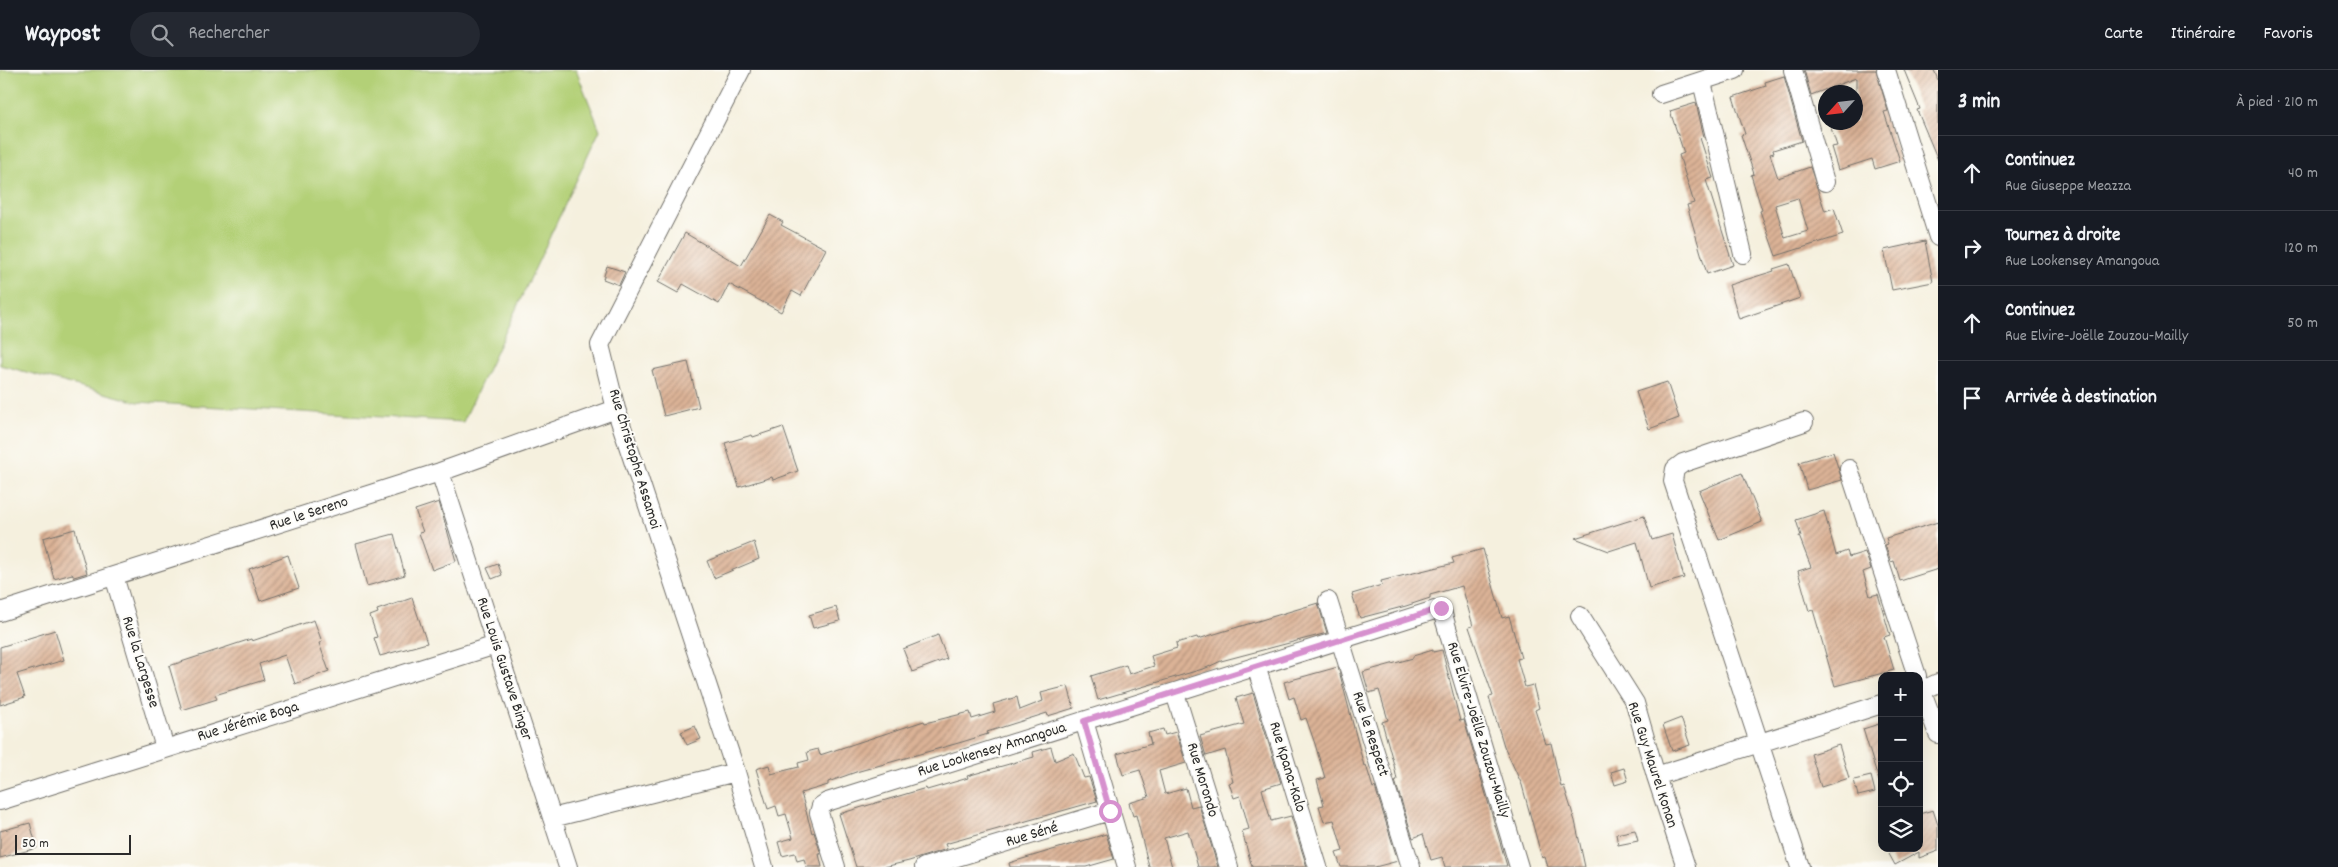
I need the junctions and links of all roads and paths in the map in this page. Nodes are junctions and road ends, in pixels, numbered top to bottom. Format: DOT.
graph roads {
  1 [pos="741,70"];
  2 [pos="1735,70"];
  3 [pos="1793,70"];
  4 [pos="1886,70"];
  5 [pos="1702,82"];
  6 [pos="1661,94"];
  7 [pos="1825,182"];
  8 [pos="1938,237"];
  9 [pos="1743,254"];
  10 [pos="616,409"];
  11 [pos="1804,422"];
  12 [pos="1849,469"];
  13 [pos="440,472"];
  14 [pos="114,576"];
  15 [pos="1328,601"];
  16 [pos="0,612"];
  17 [pos="1580,616"];
  18 [pos="1340,640"];
  19 [pos="496,645"];
  20 [pos="1256,666"];
  21 [pos="1914,672"];
  22 [pos="1938,682"];
  23 [pos="1923,685"];
  24 [pos="1175,693"];
  25 [pos="1923,696"];
  26 [pos="1878,705"];
  27 [pos="1084,721"];
  28 [pos="1938,734"];
  29 [pos="1760,743"];
  30 [pos="165,748"];
  31 [pos="736,772"];
  32 [pos="1656,776"];
  33 [pos="0,801"];
  34 [pos="1110,811"];
  35 [pos="552,818"];
  36 [pos="568,867"];
  37 [pos="764,867"];
  38 [pos="836,867"];
  39 [pos="924,867"];
  40 [pos="1127,867"];
  41 [pos="1229,867"];
  42 [pos="1318,867"];
  43 [pos="1411,867"];
  44 [pos="1519,867"];
  45 [pos="1686,867"];
  46 [pos="1800,867"];
  1 -- 10 [label="street, Rue Christophe Assamoi"];
  2 -- 5 [label="street"];
  3 -- 7 [label="street"];
  4 -- 8 [label="street"];
  5 -- 6 [label="street"];
  5 -- 9 [label="street"];
  10 -- 13 [label="street, Rue le Sereno"];
  10 -- 31 [label="street, Rue Christophe Assamoi"];
  11 -- 29 [label="street"];
  12 -- 21 [label="street"];
  13 -- 14 [label="street, Rue le Sereno"];
  13 -- 19 [label="street, Rue Louis Gustave Binger"];
  14 -- 16 [label="street, Rue le Sereno"];
  14 -- 30 [label="street, Rue la Largesse"];
  15 -- 18 [label="street, Rue le Respect"];
  17 -- 32 [label="street, Rue Guy Maurel Konan"];
  18 -- 20 [label="street, Rue Lookensey Amangoua"];
  18 -- 43 [label="street, Rue le Respect"];
  18 -- 44 [label="street, Rue Elvire-Joëlle Zouzou-Mailly"];
  19 -- 30 [label="street, Rue Jérémie Boga"];
  19 -- 35 [label="street, Rue Louis Gustave Binger"];
  20 -- 24 [label="street, Rue Lookensey Amangoua"];
  20 -- 42 [label="street, Rue Kpana-Kalo"];
  22 -- 23 [label="street"];
  24 -- 27 [label="street, Rue Lookensey Amangoua"];
  24 -- 41 [label="street, Rue Morondo"];
  25 -- 28 [label="street"];
  26 -- 29 [label="street"];
  27 -- 34 [label="street"];
  27 -- 38 [label="street, Rue Lookensey Amangoua"];
  29 -- 32 [label="street"];
  29 -- 46 [label="street"];
  30 -- 33 [label="street, Rue Jérémie Boga"];
  31 -- 35 [label="street"];
  31 -- 37 [label="street, Rue Christophe Assamoi"];
  32 -- 45 [label="street, Rue Guy Maurel Konan"];
  34 -- 39 [label="street, Rue Séné"];
  34 -- 40 [label="street"];
  35 -- 36 [label="street, Rue Louis Gustave Binger"];
}
